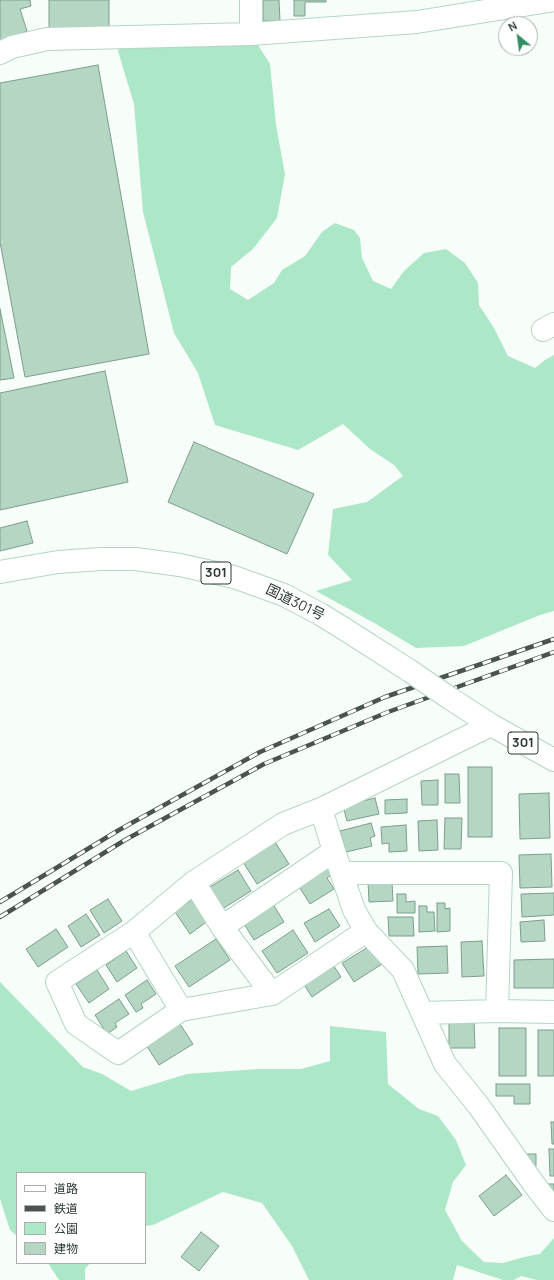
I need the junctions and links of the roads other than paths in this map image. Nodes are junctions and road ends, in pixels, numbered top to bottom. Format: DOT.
graph roads {
  1 [pos="251,0"];
  2 [pos="554,0"];
  3 [pos="251,34"];
  4 [pos="0,53"];
  5 [pos="0,572"];
  6 [pos="491,725"];
  7 [pos="554,760"];
  8 [pos="321,809"];
  9 [pos="334,850"];
  10 [pos="342,873"];
  11 [pos="194,882"];
  12 [pos="222,927"];
  13 [pos="366,931"];
  14 [pos="134,932"];
  15 [pos="272,994"];
  16 [pos="181,1010"];
  17 [pos="497,1011"];
  18 [pos="554,1012"];
  19 [pos="423,1013"];
  20 [pos="554,1210"];
  1 -- 3 [label="main road"];
  2 -- 3 [label="main road"];
  3 -- 4 [label="main road"];
  5 -- 6 [label="main road, 国道301号 / 301, bridge"];
  6 -- 7 [label="main road, 国道301号 / 301"];
  6 -- 8 [label="main road"];
  8 -- 9 [label="main road"];
  8 -- 11 [label="main road"];
  9 -- 10 [label="main road"];
  9 -- 12 [label="main road"];
  10 -- 13 [label="main road"];
  10 -- 17 [label="main road"];
  11 -- 12 [label="main road"];
  11 -- 14 [label="main road"];
  12 -- 15 [label="main road"];
  13 -- 15 [label="main road"];
  13 -- 19 [label="main road"];
  14 -- 16 [label="main road"];
  14 -- 16 [label="main road"];
  15 -- 16 [label="main road"];
  17 -- 18 [label="main road"];
  17 -- 19 [label="main road"];
  19 -- 20 [label="main road"];
}
